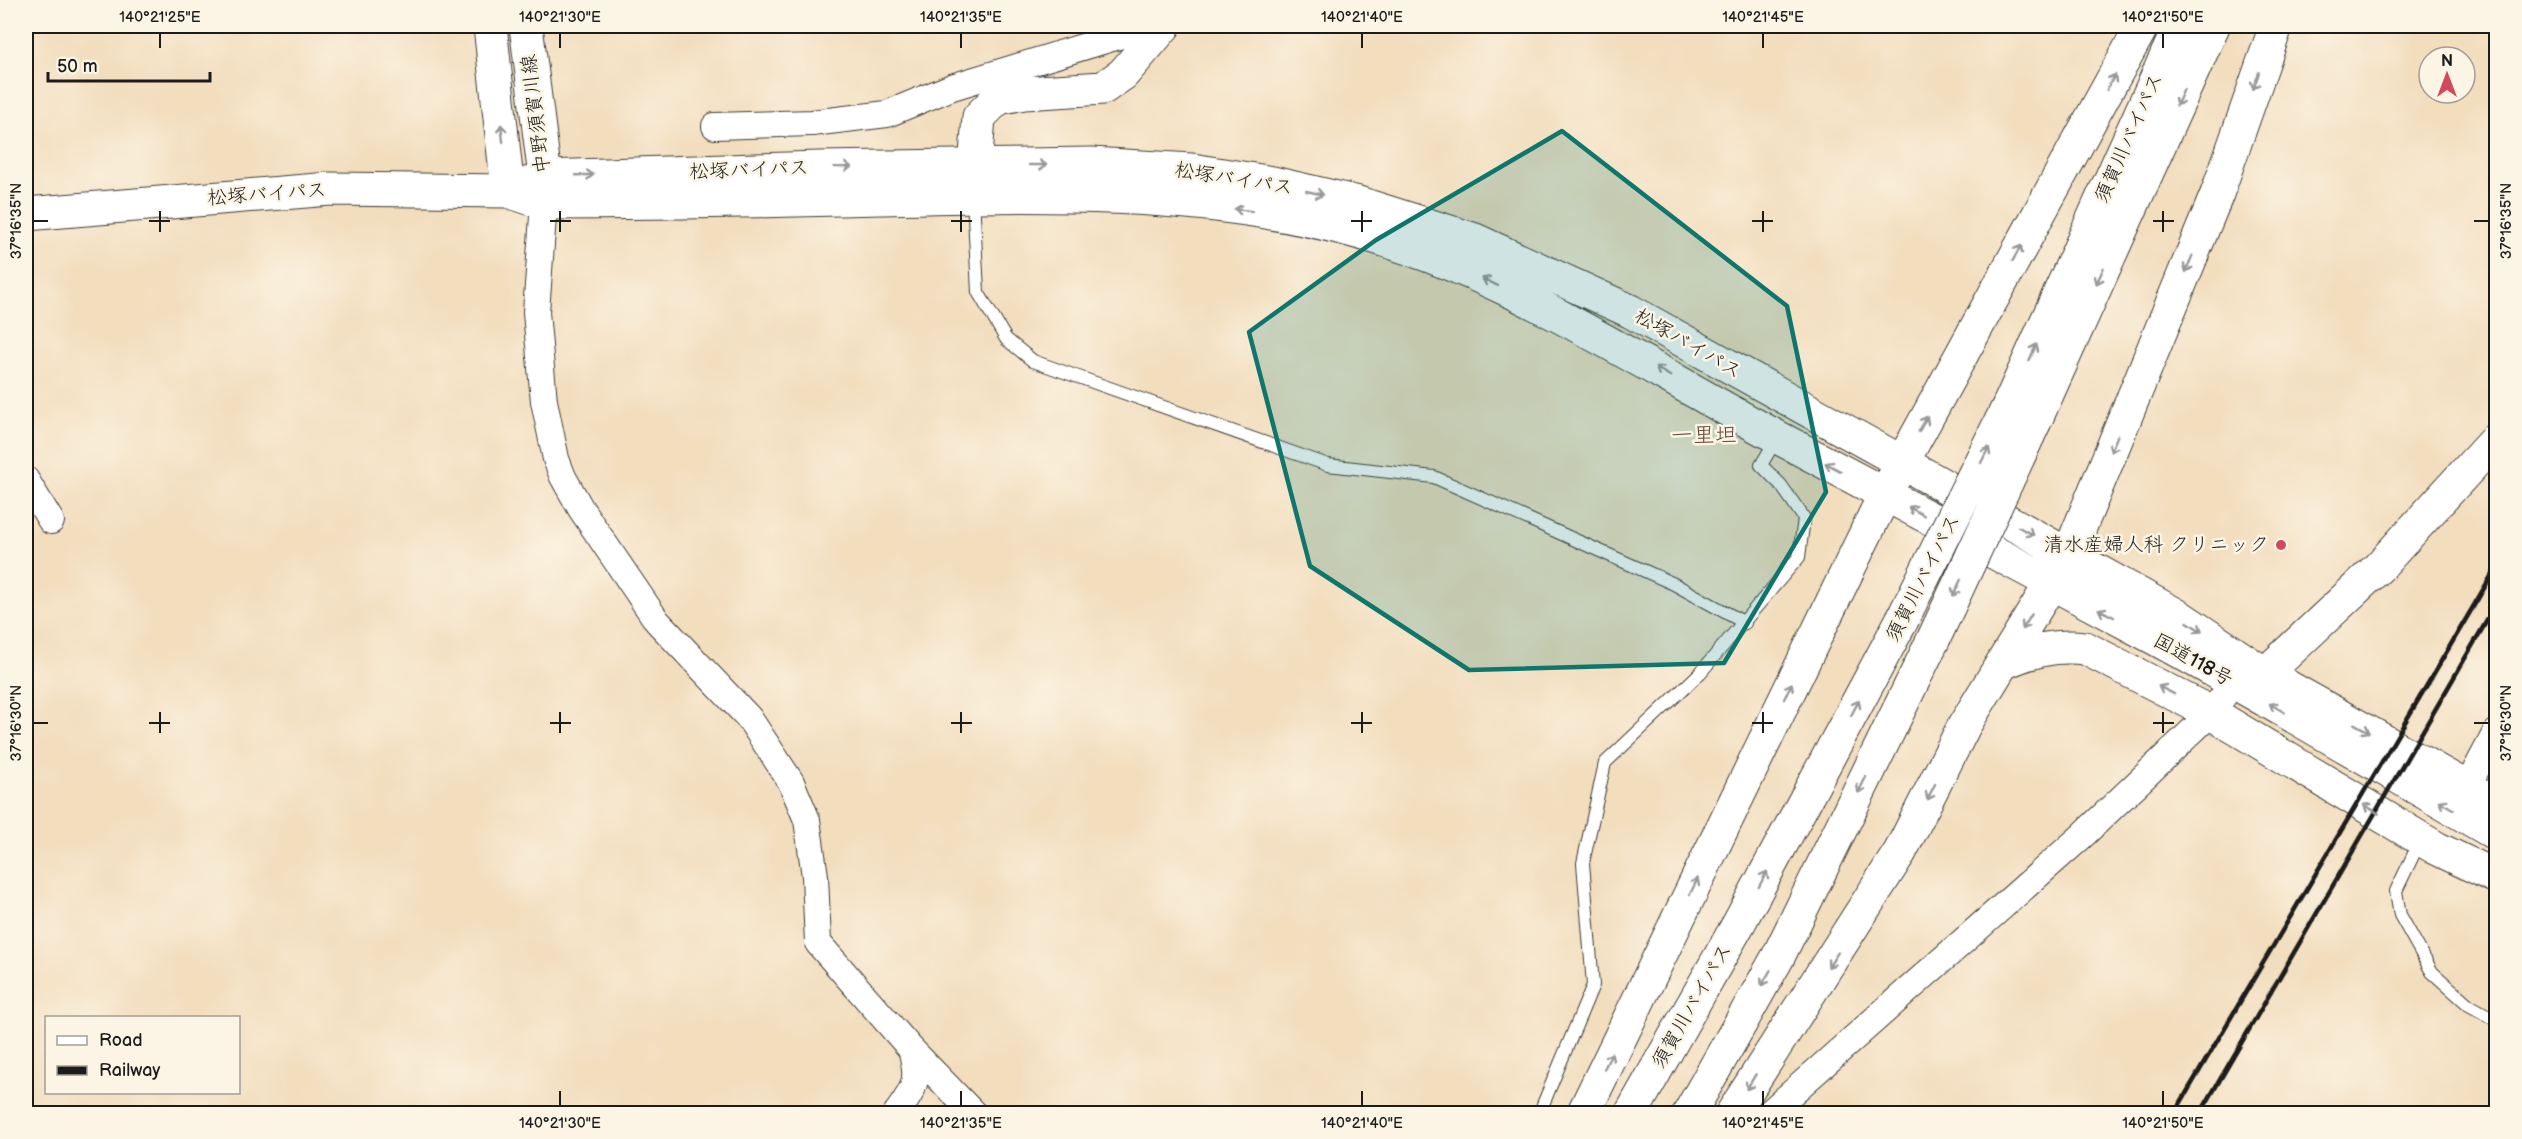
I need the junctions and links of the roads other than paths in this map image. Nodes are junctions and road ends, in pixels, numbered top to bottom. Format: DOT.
graph roads {
  1 [pos="490,26"];
  2 [pos="526,26"];
  3 [pos="1151,26"];
  4 [pos="1164,26"];
  5 [pos="2142,26"];
  6 [pos="2180,26"];
  7 [pos="2213,26"];
  8 [pos="2276,26"];
  9 [pos="1098,33"];
  10 [pos="715,126"];
  11 [pos="974,180"];
  12 [pos="545,190"];
  13 [pos="508,191"];
  14 [pos="26,214"];
  15 [pos="2022,413"];
  16 [pos="1778,438"];
  17 [pos="2496,439"];
  18 [pos="1901,463"];
  19 [pos="26,480"];
  20 [pos="1885,494"];
  21 [pos="51,521"];
  22 [pos="2069,554"];
  23 [pos="2050,584"];
  24 [pos="1745,623"];
  25 [pos="2003,663"];
  26 [pos="2265,674"];
  27 [pos="2233,683"];
  28 [pos="2211,713"];
  29 [pos="2496,732"];
  30 [pos="2467,788"];
  31 [pos="2496,804"];
  32 [pos="2496,834"];
  33 [pos="2421,839"];
  34 [pos="2496,877"];
  35 [pos="2496,1020"];
  36 [pos="911,1049"];
  37 [pos="896,1113"];
  38 [pos="974,1113"];
  39 [pos="1539,1113"];
  40 [pos="1583,1113"];
  41 [pos="1631,1113"];
  42 [pos="1689,1113"];
  43 [pos="1732,1113"];
  44 [pos="1768,1113"];
  13 -- 1 [label="main road, 中野須賀川線, one-way"];
  2 -- 12 [label="main road, 中野須賀川線"];
  3 -- 9 [label="street"];
  4 -- 11 [label="main road"];
  18 -- 5 [label="main road, one-way"];
  15 -- 6 [label="main road, 須賀川バイパス, one-way"];
  7 -- 15 [label="main road, 須賀川バイパス, one-way"];
  8 -- 22 [label="main road, one-way"];
  9 -- 10 [label="street"];
  11 -- 12 [label="main road, 松塚バイパス"];
  16 -- 11 [label="main road, 松塚バイパス, one-way"];
  11 -- 18 [label="main road, 松塚バイパス, one-way"];
  11 -- 24 [label="lane"];
  12 -- 13 [label="main road, 松塚バイパス"];
  12 -- 36 [label="street"];
  13 -- 14 [label="main road, 松塚バイパス"];
  41 -- 15 [label="main road, 須賀川バイパス, one-way, bridge"];
  15 -- 42 [label="main road, 須賀川バイパス, one-way, bridge"];
  20 -- 16 [label="main road, 松塚バイパス, one-way"];
  16 -- 24 [label="lane"];
  17 -- 26 [label="main road"];
  18 -- 20 [label="main road"];
  18 -- 22 [label="main road, 国道118号, one-way"];
  19 -- 21 [label="street"];
  23 -- 20 [label="main road, 国道118号, one-way"];
  40 -- 20 [label="main road, one-way"];
  22 -- 23 [label="main road"];
  22 -- 26 [label="main road, 国道118号, one-way"];
  23 -- 25 [label="main road, one-way"];
  27 -- 23 [label="main road, 国道118号, one-way"];
  24 -- 39 [label="lane"];
  28 -- 25 [label="main road, one-way"];
  25 -- 43 [label="main road, one-way"];
  26 -- 30 [label="main road, 国道118号, one-way"];
  27 -- 28 [label="street"];
  32 -- 27 [label="main road, 国道118号, one-way"];
  33 -- 28 [label="main road, one-way"];
  28 -- 44 [label="street"];
  29 -- 30 [label="street"];
  30 -- 31 [label="main road, 国道118号"];
  33 -- 34 [label="main road"];
  33 -- 35 [label="lane"];
  36 -- 37 [label="street"];
  36 -- 38 [label="street"];
}
